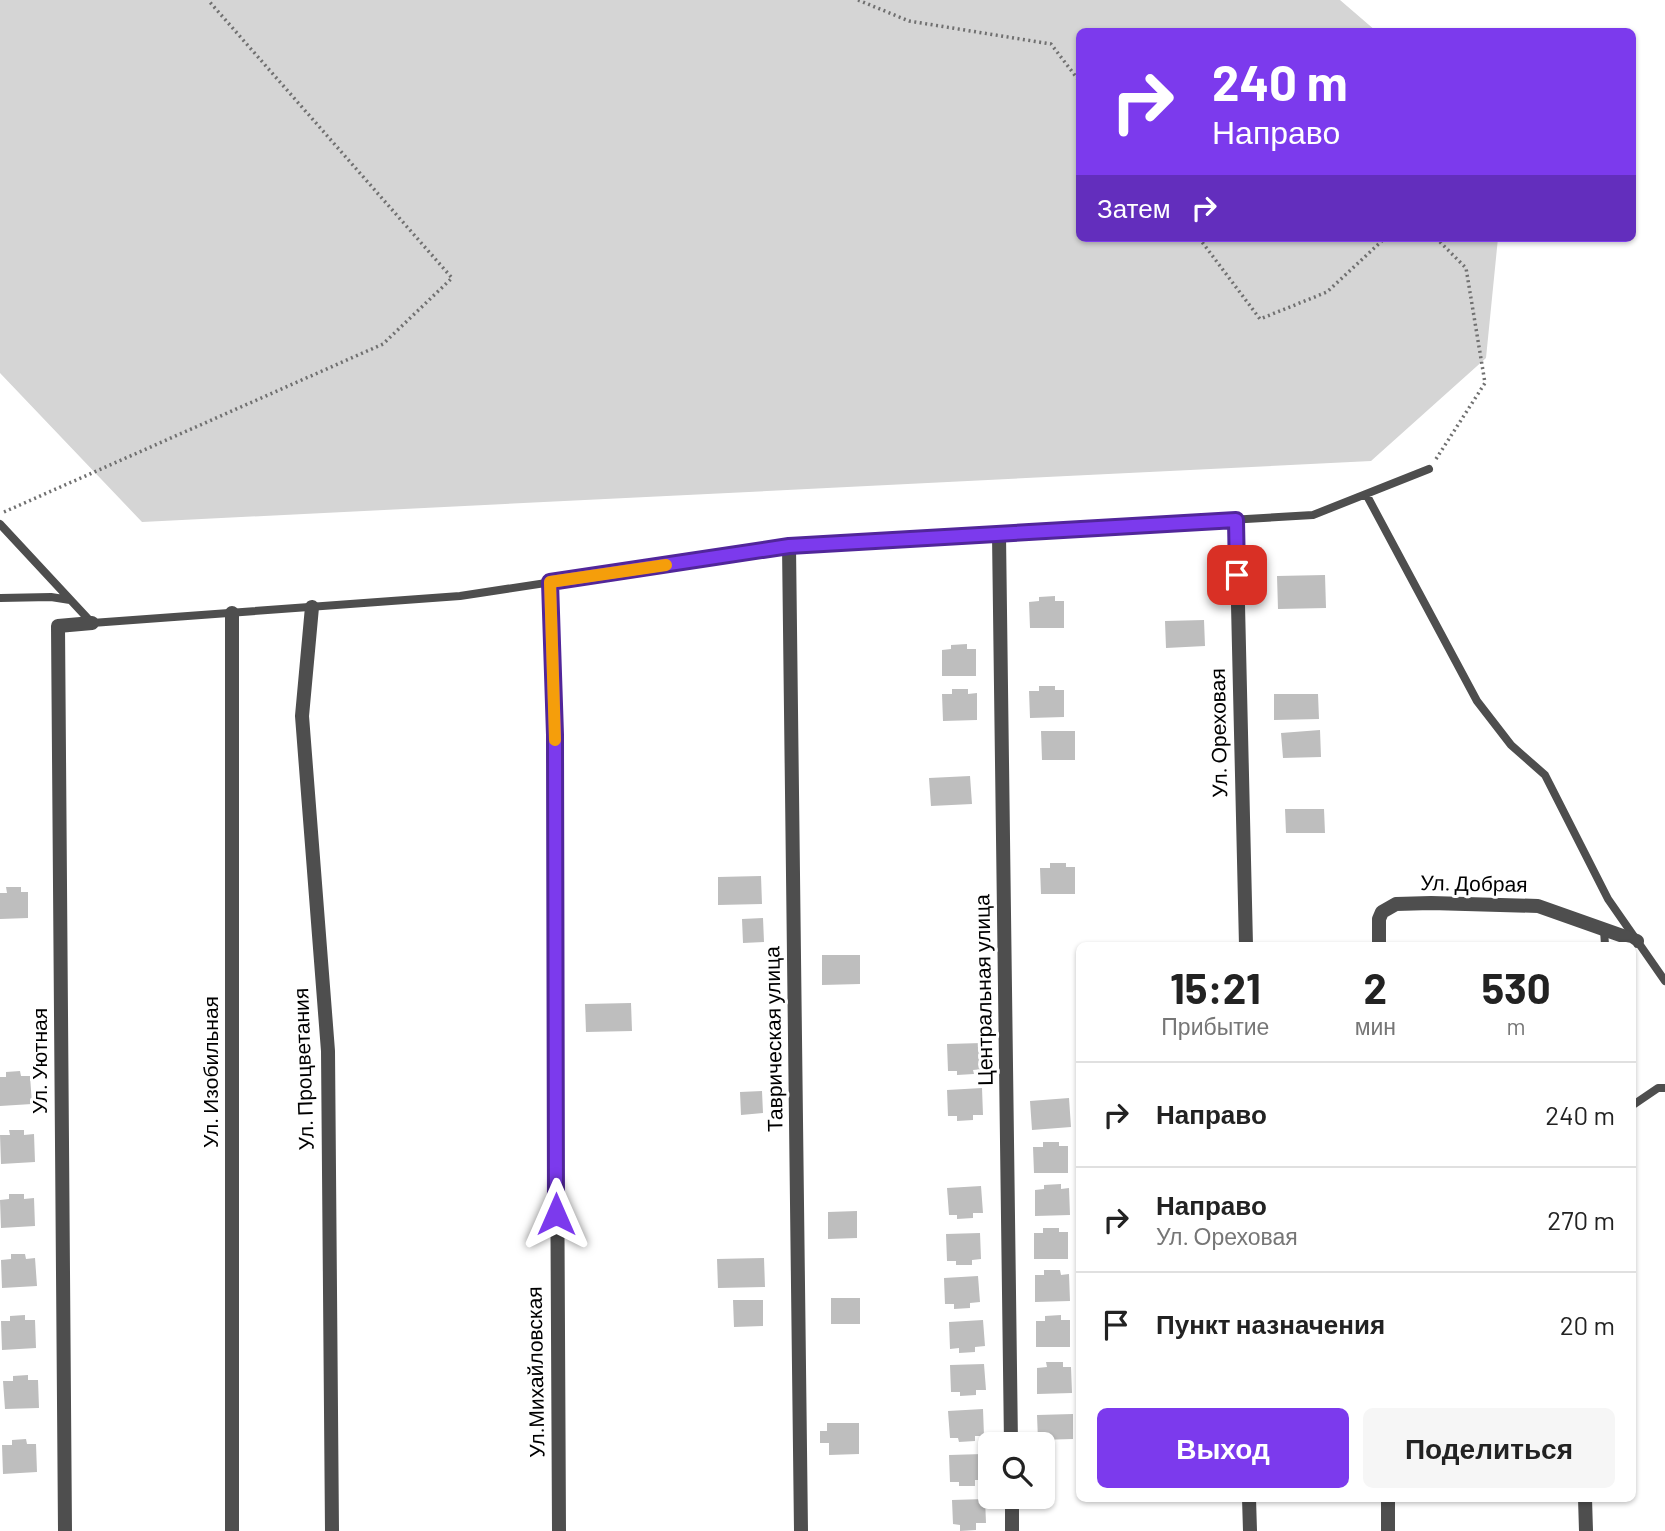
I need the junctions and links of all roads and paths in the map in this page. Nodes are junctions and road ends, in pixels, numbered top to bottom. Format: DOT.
graph roads {
  1 [pos="208,0"];
  2 [pos="858,0"];
  3 [pos="1076,77"];
  4 [pos="1202,242"];
  5 [pos="1381,242"];
  6 [pos="1440,242"];
  7 [pos="1429,469"];
  8 [pos="1366,494"];
  9 [pos="7,512"];
  10 [pos="1236,520"];
  11 [pos="0,524"];
  12 [pos="999,535"];
  13 [pos="789,546"];
  14 [pos="550,582"];
  15 [pos="0,598"];
  16 [pos="71,600"];
  17 [pos="312,607"];
  18 [pos="232,613"];
  19 [pos="92,624"];
  20 [pos="1604,938"];
  21 [pos="1637,941"];
  22 [pos="1246,942"];
  23 [pos="1379,942"];
  24 [pos="1665,981"];
  25 [pos="1665,1088"];
  26 [pos="1636,1103"];
  27 [pos="1011,1432"];
  28 [pos="1250,1502"];
  29 [pos="1388,1502"];
  30 [pos="1586,1502"];
  31 [pos="1012,1509"];
  32 [pos="65,1531"];
  33 [pos="232,1531"];
  34 [pos="332,1531"];
  35 [pos="559,1531"];
  36 [pos="801,1531"];
  37 [pos="1012,1531"];
  38 [pos="1250,1531"];
  39 [pos="1388,1531"];
  40 [pos="1586,1531"];
  1 -- 9 [label="path"];
  2 -- 3 [label="path"];
  4 -- 5 [label="path"];
  6 -- 7 [label="path"];
  7 -- 8 [label="lane"];
  8 -- 10 [label="lane"];
  8 -- 21 [label="lane"];
  10 -- 12 [label="lane"];
  10 -- 22 [label="street, Ул. Ореховая"];
  11 -- 16 [label="lane"];
  12 -- 13 [label="lane"];
  12 -- 27 [label="street, Центральная улица"];
  13 -- 14 [label="lane"];
  13 -- 36 [label="street, Таврическая улица"];
  14 -- 17 [label="lane"];
  14 -- 35 [label="street, Ул.Михайловская"];
  15 -- 16 [label="lane"];
  16 -- 19 [label="lane"];
  17 -- 18 [label="lane"];
  17 -- 34 [label="street, Ул. Процветания"];
  18 -- 19 [label="lane"];
  18 -- 33 [label="street, Ул. Изобильная"];
  19 -- 32 [label="street, Ул. Уютная"];
  20 -- 21 [label="street, Ул. Добрая"];
  20 -- 23 [label="street, Ул. Добрая"];
  21 -- 24 [label="lane"];
  25 -- 26 [label="lane"];
  28 -- 38 [label="street"];
  29 -- 39 [label="street"];
  30 -- 40 [label="street"];
  31 -- 37 [label="street"];
}
